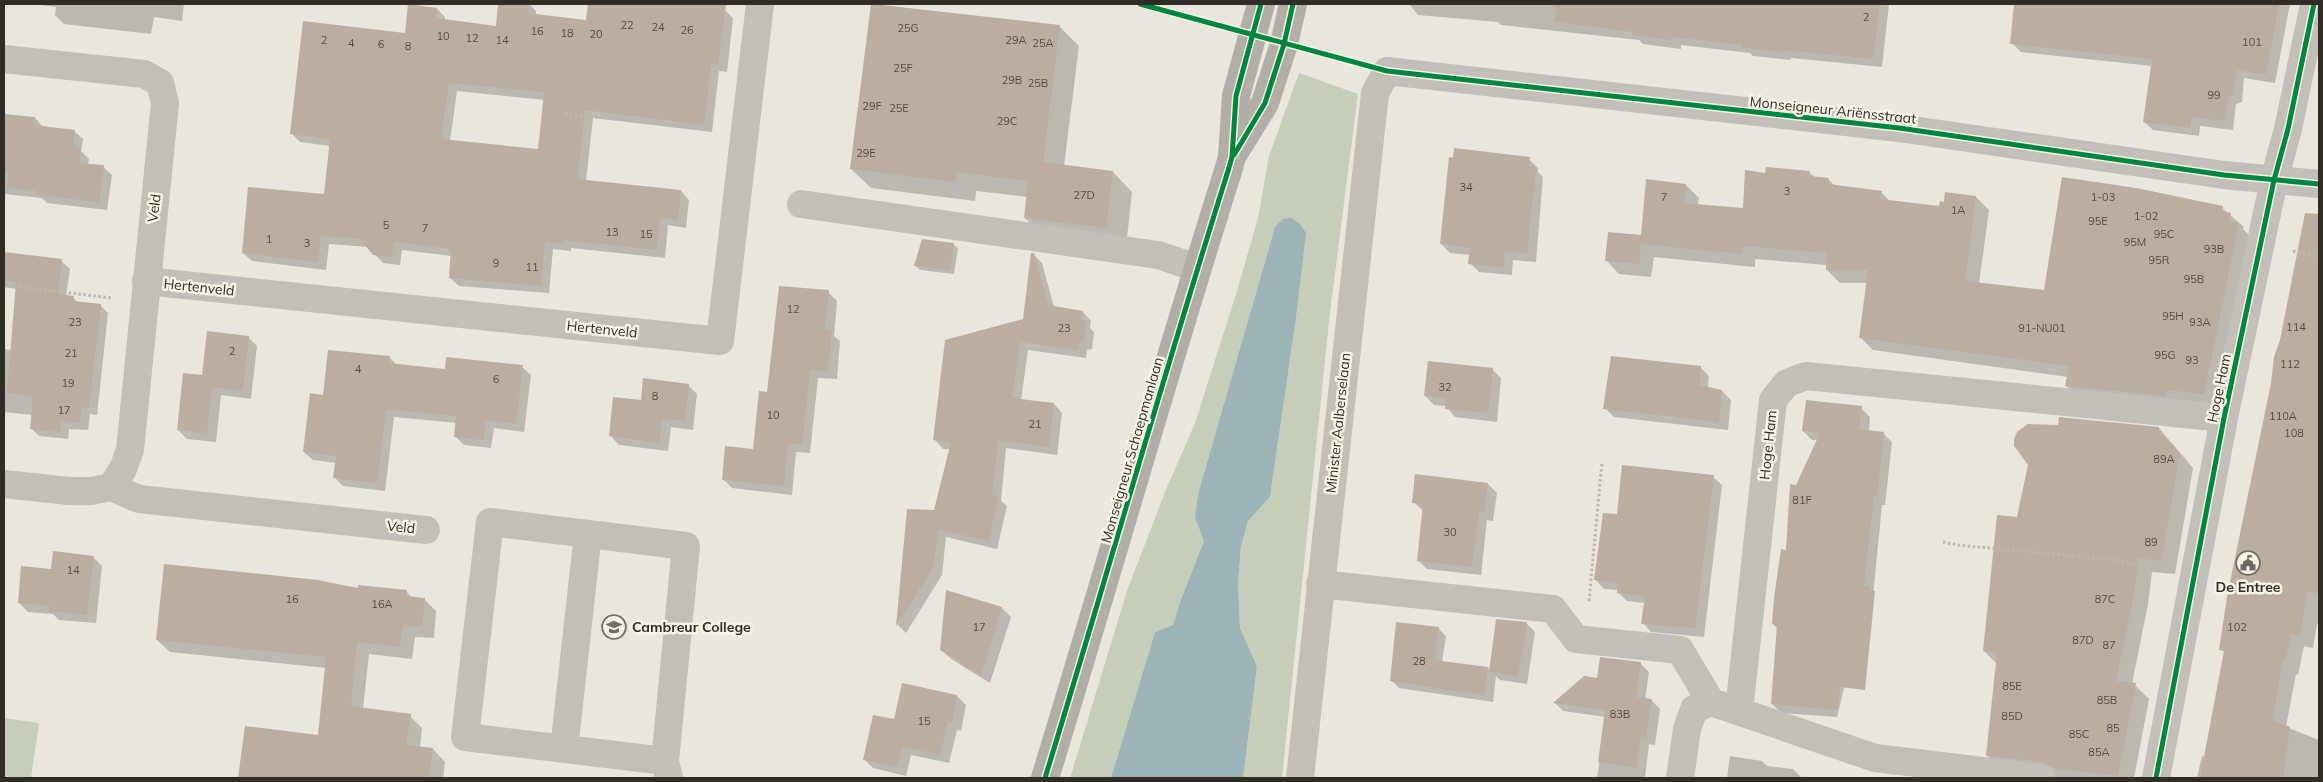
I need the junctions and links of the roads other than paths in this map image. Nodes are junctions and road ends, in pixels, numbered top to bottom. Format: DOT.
graph roads {
  1 [pos="760,4"];
  2 [pos="1261,4"];
  3 [pos="1293,4"];
  4 [pos="2314,4"];
  5 [pos="4,59"];
  6 [pos="1387,71"];
  7 [pos="1232,157"];
  8 [pos="2274,180"];
  9 [pos="2319,184"];
  10 [pos="801,204"];
  11 [pos="1197,268"];
  12 [pos="145,291"];
  13 [pos="2224,418"];
  14 [pos="4,484"];
  15 [pos="111,487"];
  16 [pos="426,530"];
  17 [pos="588,534"];
  18 [pos="1320,584"];
  19 [pos="1711,702"];
  20 [pos="1739,711"];
  21 [pos="564,749"];
  22 [pos="667,770"];
  23 [pos="1045,778"];
  24 [pos="1300,778"];
  25 [pos="1680,778"];
  26 [pos="2041,778"];
  27 [pos="2156,778"];
  1 -- 12 [label="street, Hertenveld"];
  2 -- 7 [label="main road, Monseigneur Schaepmanlaan"];
  3 -- 7 [label="main road, Monseigneur Schaepmanlaan"];
  4 -- 8 [label="street, Hoge Ham"];
  5 -- 12 [label="street, Veld"];
  6 -- 8 [label="street, Monseigneur Ariënsstraat"];
  6 -- 18 [label="street, Minister Aalberselaan"];
  7 -- 11 [label="main road, Monseigneur Schaepmanlaan"];
  8 -- 9 [label="street, Monseigneur Ariënsstraat"];
  8 -- 13 [label="street, Hoge Ham"];
  10 -- 11 [label="street"];
  11 -- 23 [label="main road, Monseigneur Schaepmanlaan"];
  12 -- 15 [label="street, Veld"];
  13 -- 20 [label="street, Hoge Ham"];
  13 -- 27 [label="street, Hoge Ham"];
  14 -- 15 [label="street"];
  15 -- 16 [label="street, Veld"];
  17 -- 21 [label="street"];
  17 -- 21 [label="street"];
  17 -- 22 [label="street"];
  18 -- 19 [label="street"];
  18 -- 24 [label="street, Minister Aalberselaan"];
  19 -- 20 [label="street"];
  19 -- 25 [label="street"];
  20 -- 26 [label="street"];
  21 -- 22 [label="street"];
}
